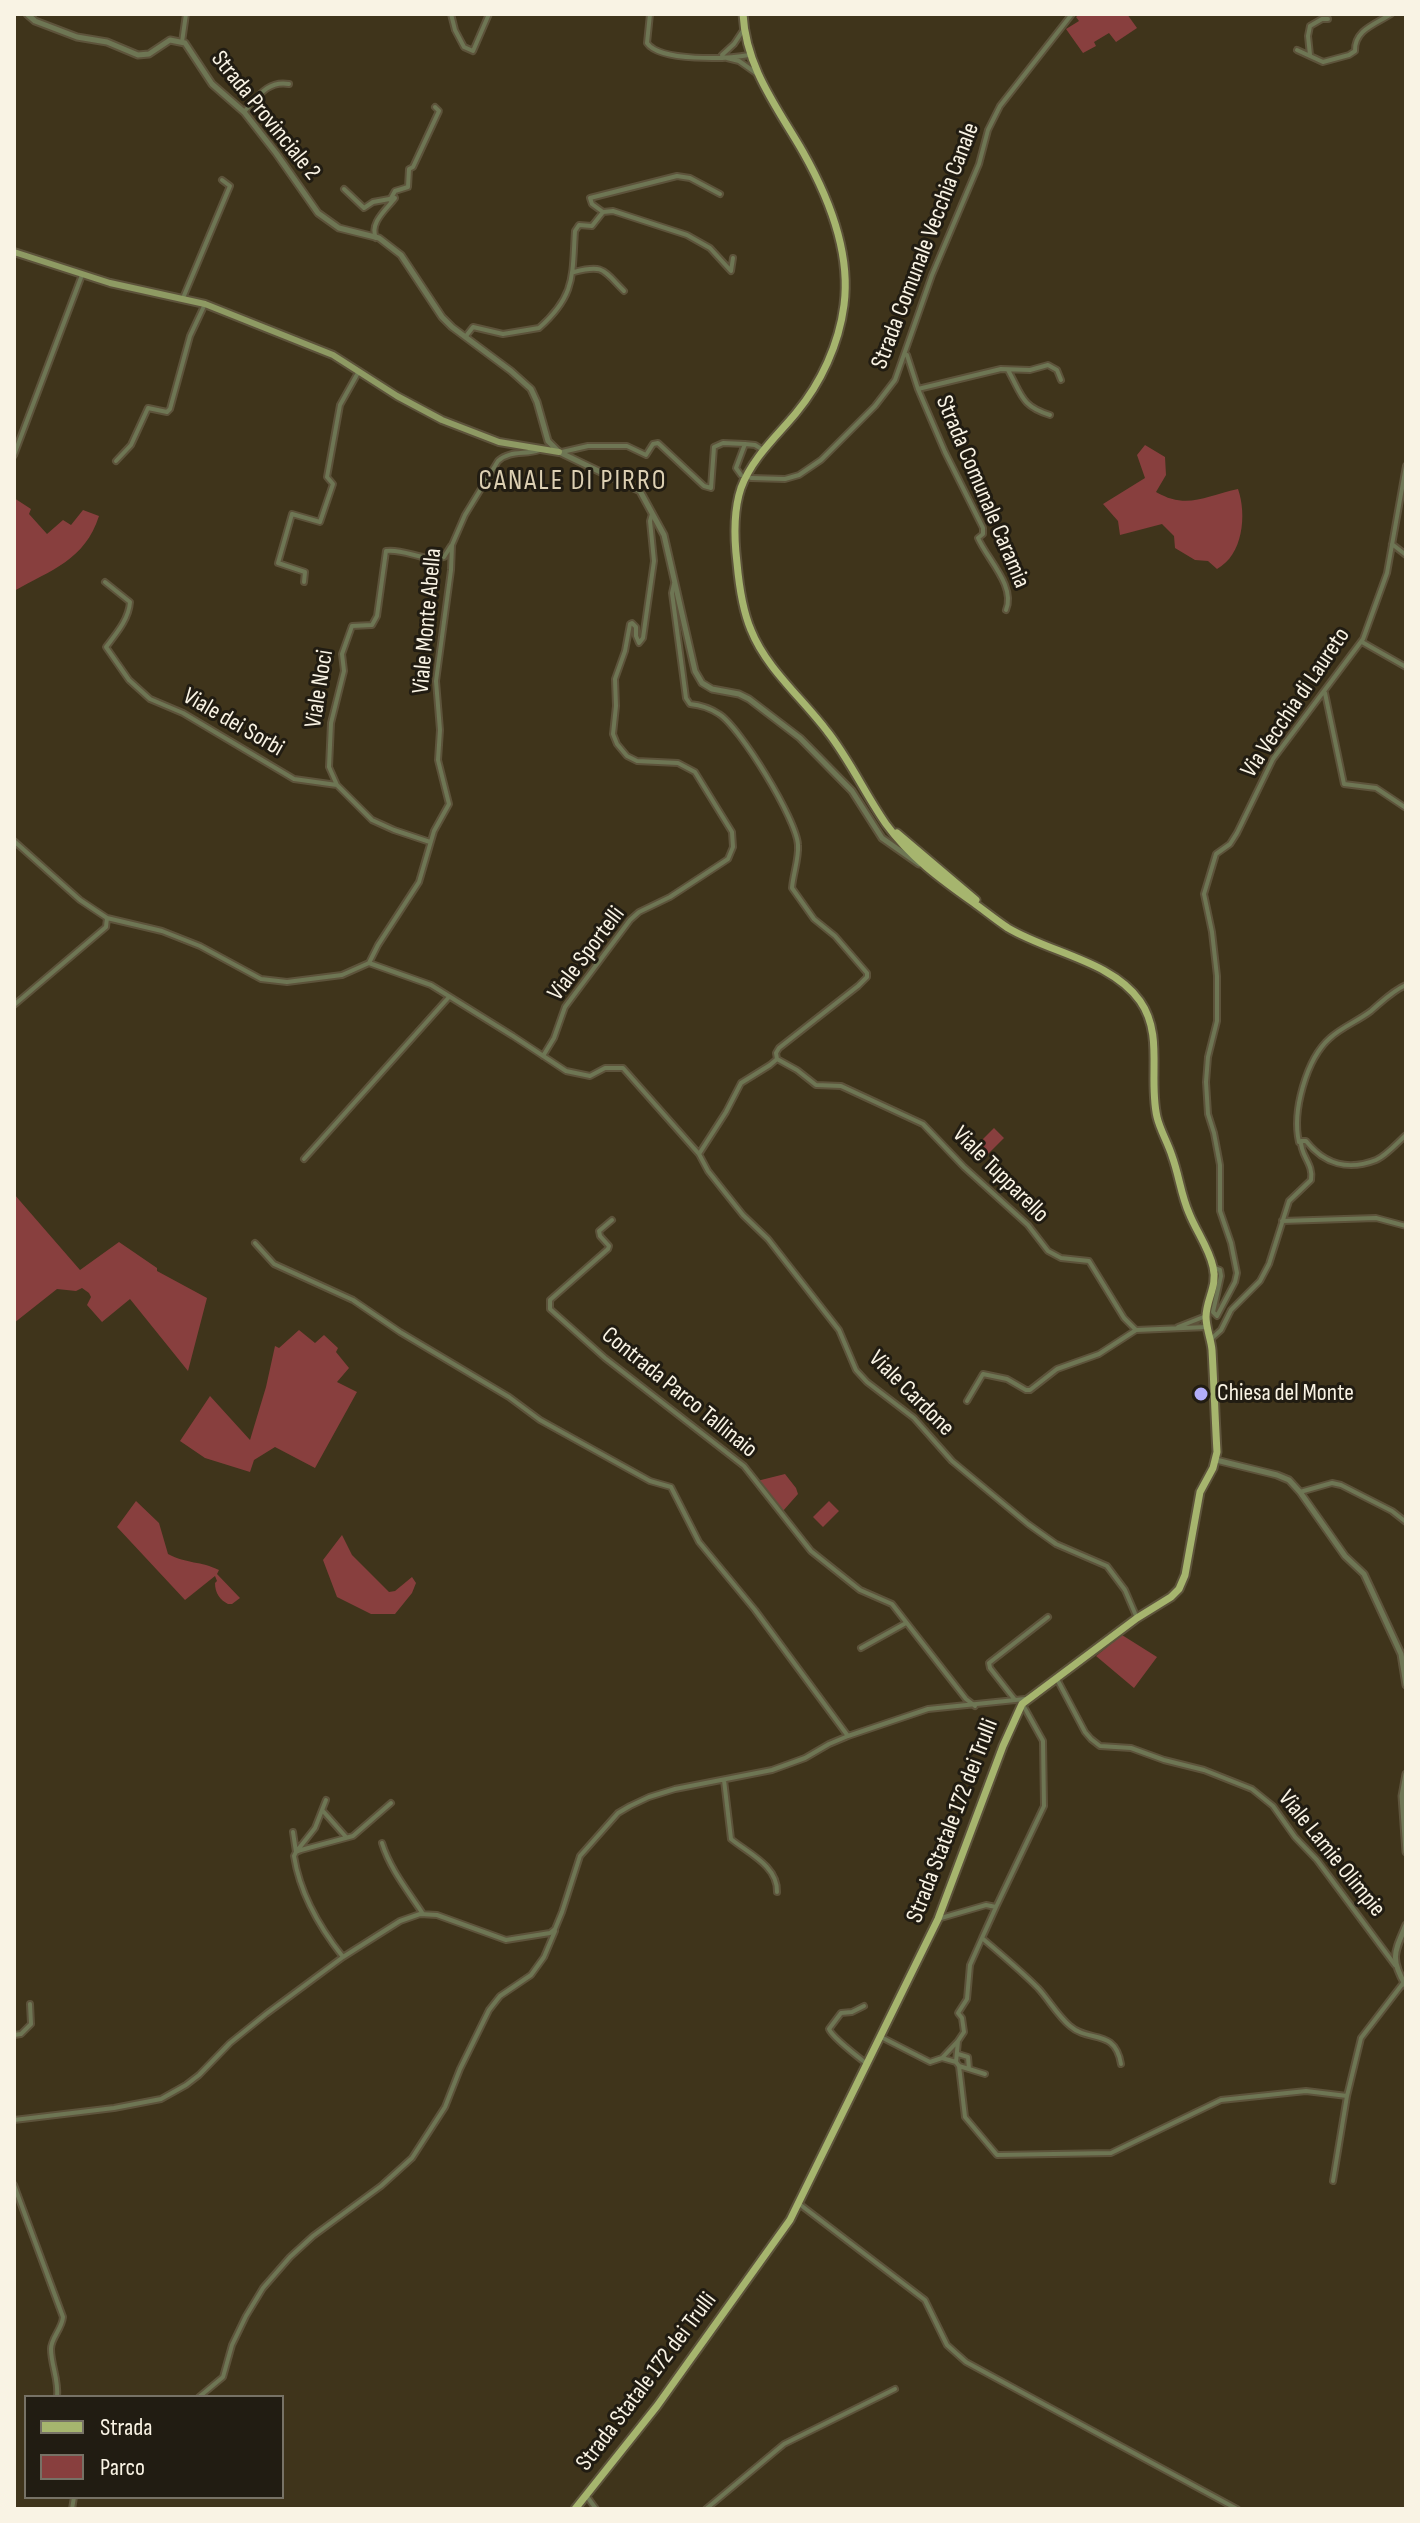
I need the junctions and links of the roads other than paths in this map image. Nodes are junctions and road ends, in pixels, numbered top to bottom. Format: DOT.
graph roads {
  1 [pos="27,14"];
  2 [pos="186,14"];
  3 [pos="451,14"];
  4 [pos="489,14"];
  5 [pos="650,14"];
  6 [pos="743,14"];
  7 [pos="1072,14"];
  8 [pos="1391,14"];
  9 [pos="1328,19"];
  10 [pos="744,29"];
  11 [pos="182,42"];
  12 [pos="1297,50"];
  13 [pos="749,55"];
  14 [pos="1310,55"];
  15 [pos="721,56"];
  16 [pos="756,73"];
  17 [pos="289,84"];
  18 [pos="435,107"];
  19 [pos="244,112"];
  20 [pos="222,180"];
  21 [pos="344,189"];
  22 [pos="720,194"];
  23 [pos="390,200"];
  24 [pos="603,212"];
  25 [pos="376,238"];
  26 [pos="14,252"];
  27 [pos="733,258"];
  28 [pos="574,272"];
  29 [pos="83,273"];
  30 [pos="624,291"];
  31 [pos="183,298"];
  32 [pos="205,304"];
  33 [pos="465,338"];
  34 [pos="906,352"];
  35 [pos="1008,370"];
  36 [pos="359,371"];
  37 [pos="1061,380"];
  38 [pos="918,389"];
  39 [pos="1050,415"];
  40 [pos="745,444"];
  41 [pos="539,450"];
  42 [pos="764,450"];
  43 [pos="559,452"];
  44 [pos="14,455"];
  45 [pos="116,461"];
  46 [pos="1406,466"];
  47 [pos="741,475"];
  48 [pos="751,478"];
  49 [pos="653,513"];
  50 [pos="1392,544"];
  51 [pos="452,545"];
  52 [pos="1406,555"];
  53 [pos="674,581"];
  54 [pos="105,582"];
  55 [pos="304,582"];
  56 [pos="1006,610"];
  57 [pos="1362,642"];
  58 [pos="1406,667"];
  59 [pos="1325,692"];
  60 [pos="337,785"];
  61 [pos="1406,808"];
  62 [pos="878,835"];
  63 [pos="892,837"];
  64 [pos="14,841"];
  65 [pos="430,842"];
  66 [pos="107,918"];
  67 [pos="1019,934"];
  68 [pos="369,963"];
  69 [pos="1406,985"];
  70 [pos="449,996"];
  71 [pos="14,1005"];
  72 [pos="543,1056"];
  73 [pos="777,1059"];
  74 [pos="1406,1135"];
  75 [pos="1300,1144"];
  76 [pos="699,1154"];
  77 [pos="304,1159"];
  78 [pos="612,1220"];
  79 [pos="1282,1221"];
  80 [pos="1406,1226"];
  81 [pos="255,1243"];
  82 [pos="1214,1268"];
  83 [pos="1206,1316"];
  84 [pos="1207,1327"];
  85 [pos="1174,1329"];
  86 [pos="1136,1330"];
  87 [pos="1211,1339"];
  88 [pos="967,1401"];
  89 [pos="1216,1460"];
  90 [pos="1300,1492"];
  91 [pos="1406,1522"];
  92 [pos="1048,1617"];
  93 [pos="1137,1618"];
  94 [pos="906,1623"];
  95 [pos="861,1648"];
  96 [pos="1056,1677"];
  97 [pos="1406,1685"];
  98 [pos="1022,1701"];
  99 [pos="975,1706"];
  100 [pos="848,1736"];
  101 [pos="1406,1774"];
  102 [pos="724,1780"];
  103 [pos="326,1800"];
  104 [pos="391,1803"];
  105 [pos="323,1811"];
  106 [pos="293,1832"];
  107 [pos="346,1837"];
  108 [pos="382,1843"];
  109 [pos="296,1852"];
  110 [pos="1406,1852"];
  111 [pos="777,1892"];
  112 [pos="996,1907"];
  113 [pos="423,1914"];
  114 [pos="938,1919"];
  115 [pos="1406,1925"];
  116 [pos="555,1929"];
  117 [pos="982,1938"];
  118 [pos="343,1957"];
  119 [pos="1395,1965"];
  120 [pos="1405,1984"];
  121 [pos="30,2004"];
  122 [pos="864,2006"];
  123 [pos="14,2035"];
  124 [pos="880,2037"];
  125 [pos="958,2041"];
  126 [pos="958,2054"];
  127 [pos="942,2058"];
  128 [pos="867,2064"];
  129 [pos="957,2064"];
  130 [pos="1121,2064"];
  131 [pos="969,2069"];
  132 [pos="985,2074"];
  133 [pos="1347,2096"];
  134 [pos="14,2120"];
  135 [pos="1333,2181"];
  136 [pos="14,2185"];
  137 [pos="798,2203"];
  138 [pos="895,2389"];
  139 [pos="57,2395"];
  140 [pos="201,2395"];
  141 [pos="586,2494"];
  142 [pos="575,2509"];
  143 [pos="596,2509"];
  144 [pos="706,2509"];
  145 [pos="1237,2509"];
  1 -- 11 [label="street, Strada Provinciale 2"];
  2 -- 11 [label="street"];
  3 -- 4 [label="street"];
  5 -- 15 [label="street"];
  6 -- 10 [label="main road"];
  7 -- 34 [label="street, Strada Comunale Vecchia Canale"];
  8 -- 14 [label="street"];
  9 -- 14 [label="street"];
  10 -- 13 [label="main road"];
  10 -- 15 [label="street"];
  11 -- 19 [label="street, Strada Provinciale 2"];
  12 -- 14 [label="street"];
  13 -- 15 [label="street"];
  13 -- 16 [label="main road"];
  15 -- 16 [label="street"];
  16 -- 42 [label="main road"];
  17 -- 19 [label="street"];
  18 -- 23 [label="street"];
  19 -- 25 [label="street, Strada Provinciale 2"];
  20 -- 31 [label="street"];
  21 -- 23 [label="street"];
  22 -- 24 [label="street"];
  23 -- 25 [label="street"];
  24 -- 27 [label="street"];
  24 -- 28 [label="street"];
  25 -- 33 [label="street, Strada Provinciale 2"];
  26 -- 29 [label="main road"];
  28 -- 30 [label="street"];
  28 -- 33 [label="street"];
  29 -- 31 [label="main road"];
  29 -- 44 [label="street"];
  31 -- 32 [label="main road"];
  32 -- 36 [label="main road"];
  32 -- 45 [label="street"];
  33 -- 43 [label="street, Strada Provinciale 2"];
  34 -- 38 [label="street, Strada Comunale Caramia"];
  34 -- 48 [label="street, Strada Comunale Vecchia Canale"];
  35 -- 37 [label="street, Strada Comunale Caramia"];
  35 -- 38 [label="street, Strada Comunale Caramia"];
  35 -- 39 [label="street"];
  36 -- 41 [label="main road"];
  36 -- 55 [label="street"];
  38 -- 56 [label="street, Strada Comunale Caramia"];
  40 -- 42 [label="street"];
  40 -- 43 [label="street"];
  40 -- 47 [label="street"];
  41 -- 43 [label="main road"];
  41 -- 51 [label="street, Viale Monte Abella"];
  42 -- 63 [label="main road"];
  43 -- 49 [label="street"];
  46 -- 50 [label="street, Via Vecchia di Laureto"];
  49 -- 53 [label="street"];
  49 -- 72 [label="street, Viale Sportelli"];
  50 -- 52 [label="street"];
  50 -- 57 [label="street, Via Vecchia di Laureto"];
  51 -- 60 [label="street, Viale Noci"];
  51 -- 65 [label="street, Viale Monte Abella"];
  53 -- 62 [label="street"];
  53 -- 73 [label="street"];
  54 -- 60 [label="street, Viale dei Sorbi"];
  57 -- 58 [label="street"];
  57 -- 59 [label="street, Via Vecchia di Laureto"];
  59 -- 61 [label="street"];
  59 -- 82 [label="street, Via Vecchia di Laureto"];
  60 -- 65 [label="street"];
  62 -- 63 [label="street"];
  62 -- 63 [label="street"];
  63 -- 67 [label="main road"];
  63 -- 67 [label="main road"];
  64 -- 66 [label="street"];
  65 -- 68 [label="street, Viale Monte Abella"];
  66 -- 68 [label="street"];
  66 -- 71 [label="street"];
  67 -- 82 [label="main road"];
  68 -- 70 [label="street"];
  69 -- 75 [label="street"];
  70 -- 72 [label="street"];
  70 -- 77 [label="street"];
  72 -- 76 [label="street, Viale Cardone"];
  73 -- 76 [label="street"];
  73 -- 86 [label="street, Viale Tupparello"];
  74 -- 75 [label="street"];
  75 -- 79 [label="street"];
  76 -- 93 [label="street, Viale Cardone"];
  78 -- 94 [label="street, Contrada Parco Tallinaio"];
  79 -- 80 [label="street"];
  79 -- 87 [label="street"];
  81 -- 100 [label="street"];
  82 -- 83 [label="main road, Strada Statale 172 dei Trulli"];
  83 -- 84 [label="main road, Strada Statale 172 dei Trulli"];
  83 -- 85 [label="street"];
  84 -- 85 [label="street"];
  84 -- 87 [label="main road, Strada Statale 172 dei Trulli"];
  85 -- 86 [label="street"];
  86 -- 88 [label="street"];
  87 -- 89 [label="main road, Strada Statale 172 dei Trulli"];
  89 -- 90 [label="street"];
  89 -- 93 [label="main road, Strada Statale 172 dei Trulli"];
  90 -- 91 [label="street"];
  90 -- 97 [label="street"];
  92 -- 98 [label="street"];
  93 -- 96 [label="main road, Strada Statale 172 dei Trulli"];
  94 -- 95 [label="street"];
  94 -- 99 [label="street, Contrada Parco Tallinaio"];
  96 -- 98 [label="main road, Strada Statale 172 dei Trulli"];
  96 -- 119 [label="street, Viale Lamie Olimpie"];
  98 -- 99 [label="street"];
  98 -- 112 [label="street"];
  98 -- 114 [label="main road, Strada Statale 172 dei Trulli"];
  99 -- 100 [label="street"];
  100 -- 102 [label="street"];
  101 -- 110 [label="street"];
  102 -- 111 [label="street"];
  102 -- 116 [label="street"];
  103 -- 105 [label="street"];
  104 -- 107 [label="street"];
  105 -- 107 [label="street"];
  105 -- 109 [label="street"];
  106 -- 109 [label="street"];
  107 -- 109 [label="street"];
  108 -- 113 [label="street"];
  109 -- 118 [label="street"];
  112 -- 114 [label="street"];
  112 -- 117 [label="street"];
  113 -- 116 [label="street"];
  113 -- 118 [label="street"];
  114 -- 124 [label="main road, Strada Statale 172 dei Trulli"];
  115 -- 119 [label="street"];
  116 -- 140 [label="street"];
  117 -- 125 [label="street"];
  117 -- 130 [label="street"];
  118 -- 134 [label="street"];
  119 -- 120 [label="street, Viale Lamie Olimpie"];
  120 -- 133 [label="street"];
  121 -- 123 [label="street"];
  122 -- 128 [label="street"];
  124 -- 127 [label="street"];
  124 -- 128 [label="main road, Strada Statale 172 dei Trulli"];
  125 -- 126 [label="street"];
  125 -- 127 [label="street"];
  126 -- 129 [label="street"];
  126 -- 131 [label="street"];
  127 -- 129 [label="street"];
  128 -- 137 [label="main road, Strada Statale 172 dei Trulli"];
  129 -- 131 [label="street"];
  129 -- 133 [label="street"];
  131 -- 132 [label="street"];
  133 -- 135 [label="street"];
  136 -- 139 [label="street"];
  137 -- 141 [label="main road, Strada Statale 172 dei Trulli"];
  137 -- 145 [label="street"];
  138 -- 144 [label="street"];
  141 -- 142 [label="main road, Strada Statale 172 dei Trulli"];
  141 -- 143 [label="street"];
}
